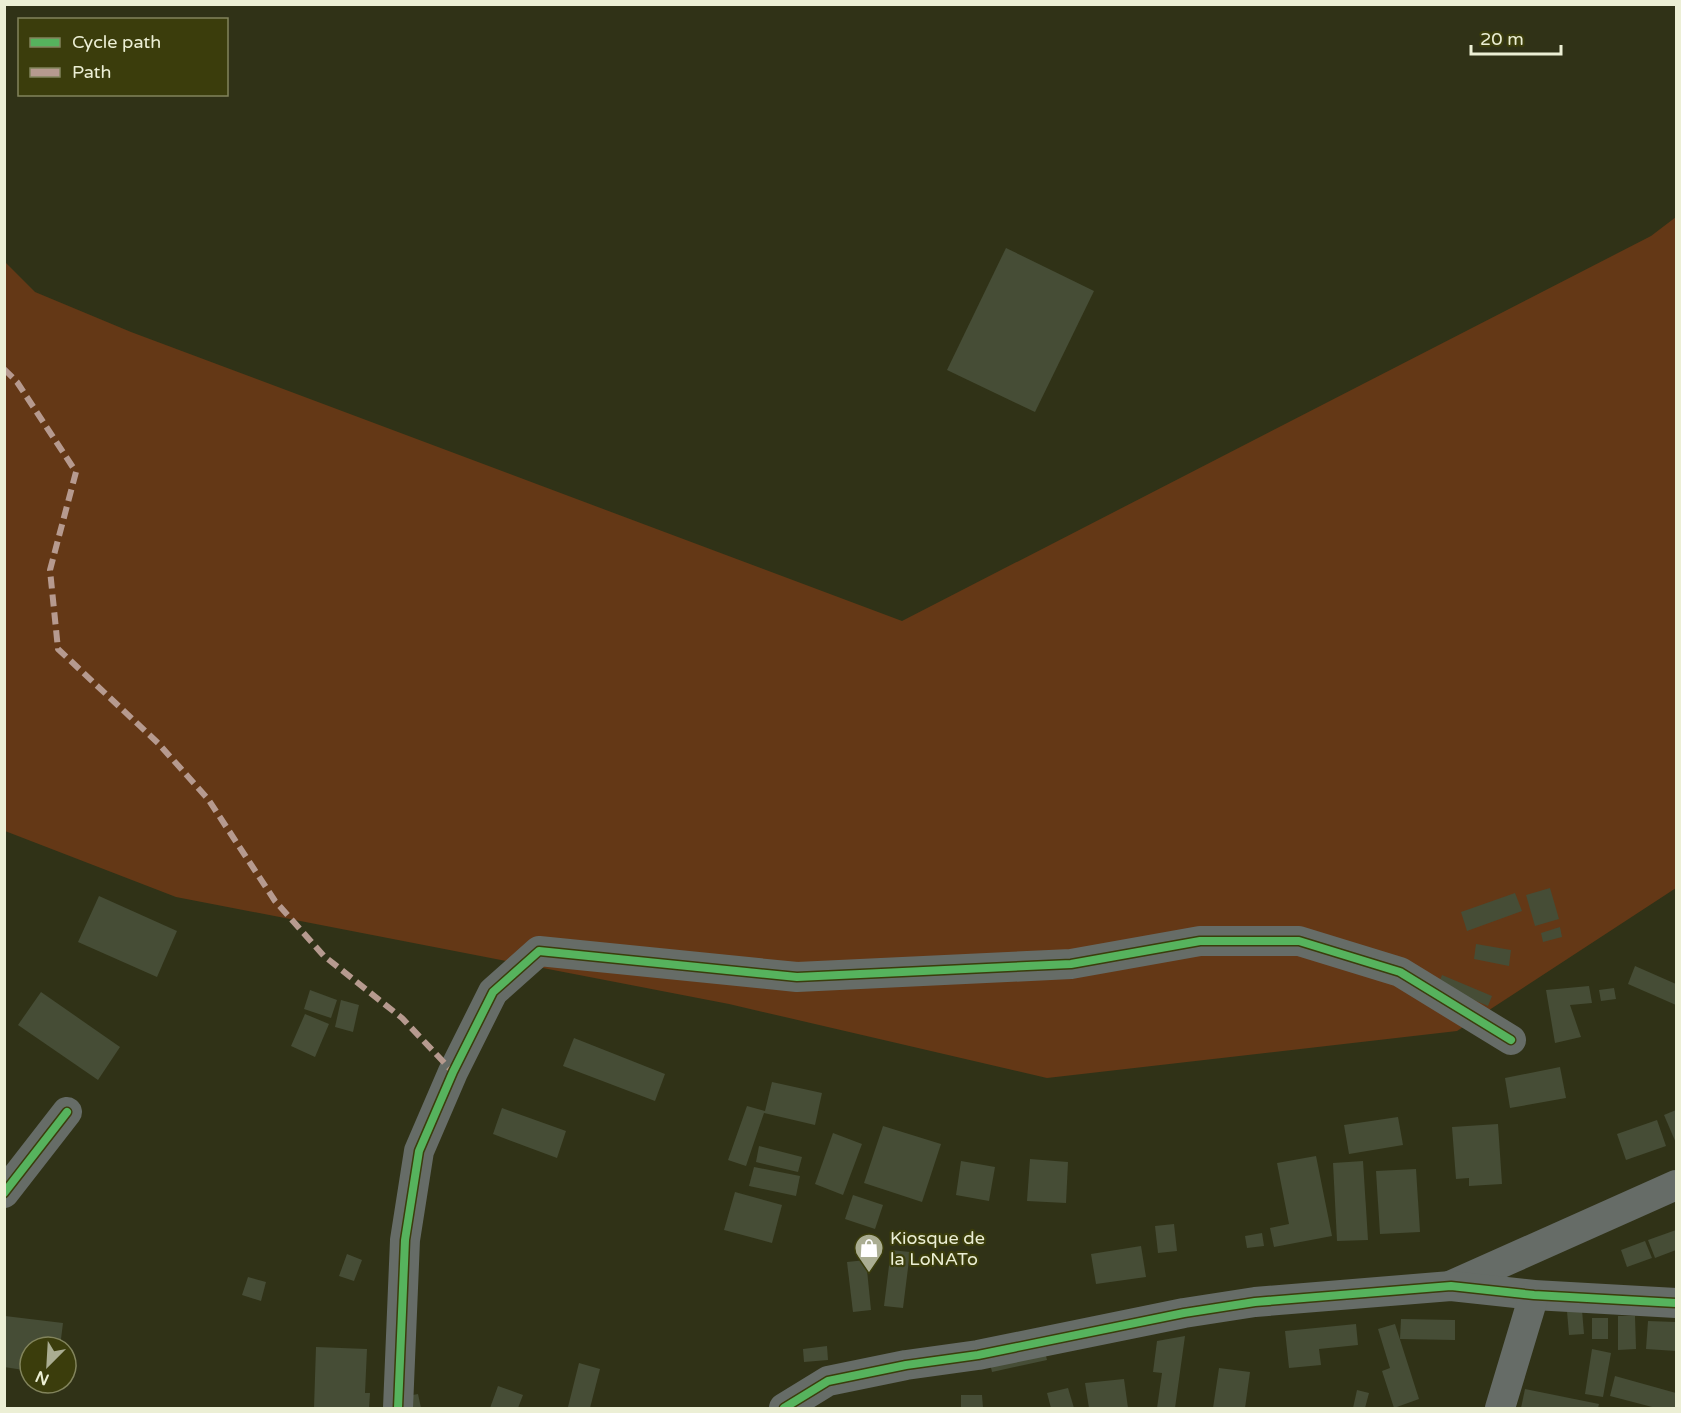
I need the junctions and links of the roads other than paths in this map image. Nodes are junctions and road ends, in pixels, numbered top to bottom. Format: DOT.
graph roads {
  1 [pos="1511,1040"];
  2 [pos="67,1112"];
  3 [pos="1677,1185"];
  4 [pos="4,1193"];
  5 [pos="1451,1286"];
  6 [pos="1534,1295"];
  7 [pos="1677,1303"];
  8 [pos="398,1408"];
  9 [pos="784,1408"];
  10 [pos="1500,1408"];
  1 -- 8 [label="street"];
  2 -- 4 [label="street"];
  3 -- 5 [label="street"];
  5 -- 6 [label="street"];
  5 -- 9 [label="street"];
  6 -- 7 [label="street"];
  6 -- 10 [label="street"];
}
